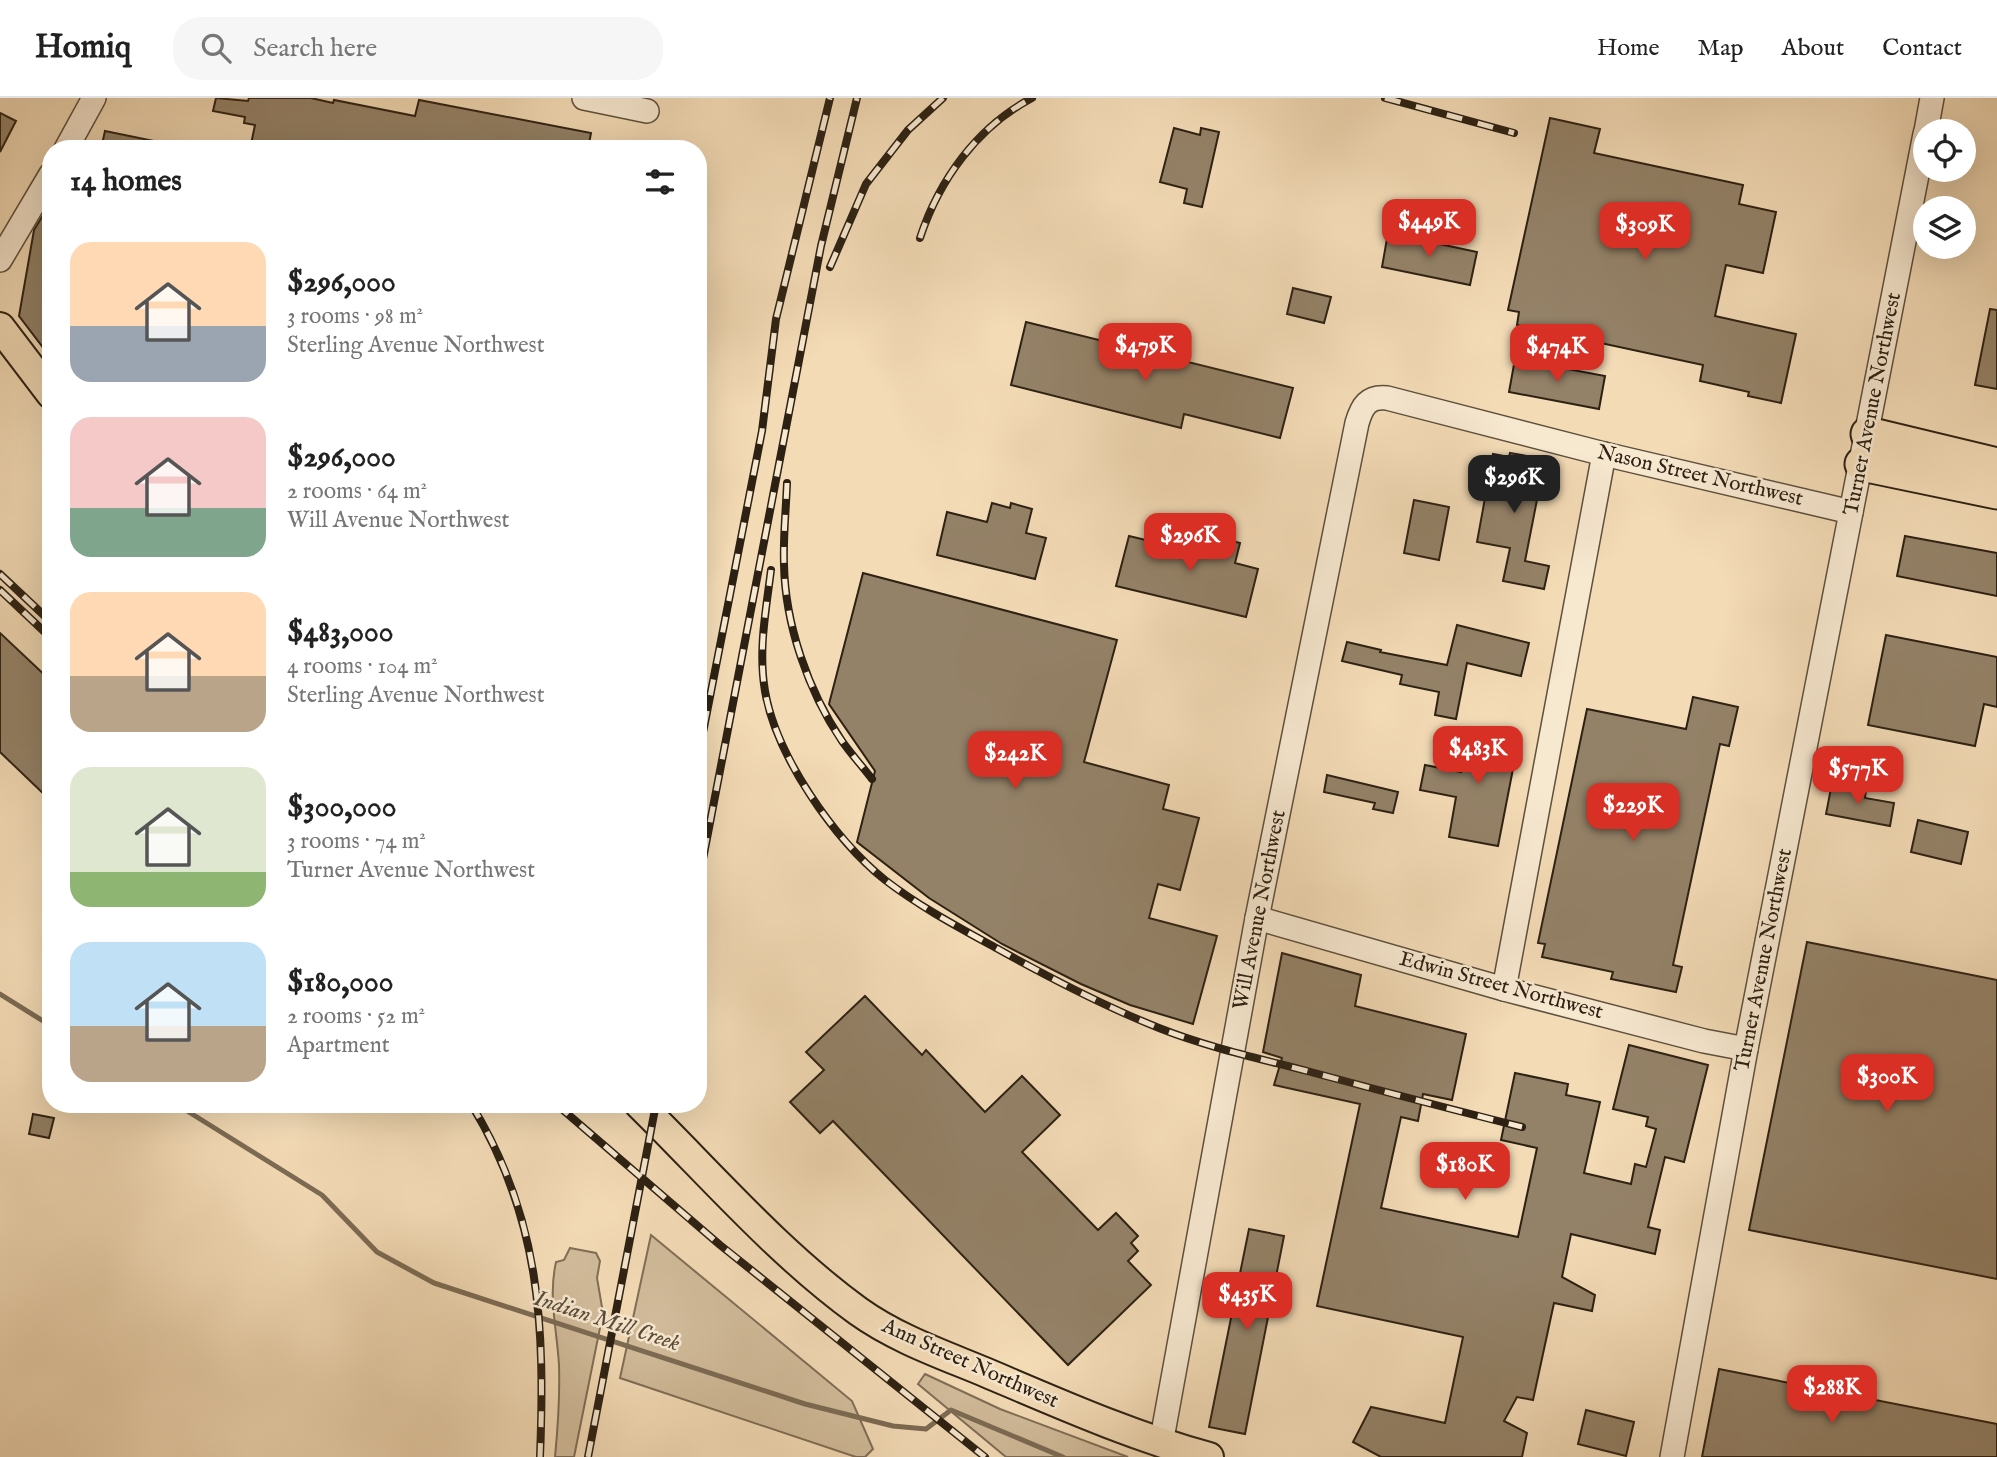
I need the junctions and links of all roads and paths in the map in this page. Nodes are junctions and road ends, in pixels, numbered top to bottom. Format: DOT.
graph roads {
  1 [pos="94,98"];
  2 [pos="584,98"];
  3 [pos="1932,98"];
  4 [pos="647,111"];
  5 [pos="1928,119"];
  6 [pos="71,140"];
  7 [pos="1916,182"];
  8 [pos="42,189"];
  9 [pos="0,260"];
  10 [pos="0,327"];
  11 [pos="42,382"];
  12 [pos="1387,398"];
  13 [pos="1865,449"];
  14 [pos="1604,454"];
  15 [pos="1997,466"];
  16 [pos="1997,492"];
  17 [pos="1851,512"];
  18 [pos="1257,918"];
  19 [pos="1504,989"];
  20 [pos="1746,1049"];
  21 [pos="648,1113"];
  22 [pos="1161,1444"];
  23 [pos="1209,1457"];
  24 [pos="1672,1457"];
  1 -- 6 [label="street"];
  2 -- 4 [label="street"];
  3 -- 5 [label="street, Turner Avenue Northwest"];
  7 -- 13 [label="street, Turner Avenue Northwest"];
  8 -- 9 [label="street"];
  10 -- 11 [label="main road"];
  12 -- 14 [label="street, Nason Street Northwest"];
  12 -- 18 [label="street, Will Avenue Northwest"];
  13 -- 15 [label="highway"];
  13 -- 16 [label="highway"];
  13 -- 17 [label="street, Turner Avenue Northwest"];
  14 -- 17 [label="street, Nason Street Northwest"];
  14 -- 19 [label="street"];
  17 -- 20 [label="street, Turner Avenue Northwest"];
  18 -- 19 [label="street, Edwin Street Northwest"];
  18 -- 22 [label="street, Will Avenue Northwest"];
  19 -- 20 [label="street, Edwin Street Northwest"];
  20 -- 24 [label="street, Turner Avenue Northwest"];
  21 -- 22 [label="main road, Ann Street Northwest"];
  22 -- 23 [label="main road, Ann Street Northwest"];
}
